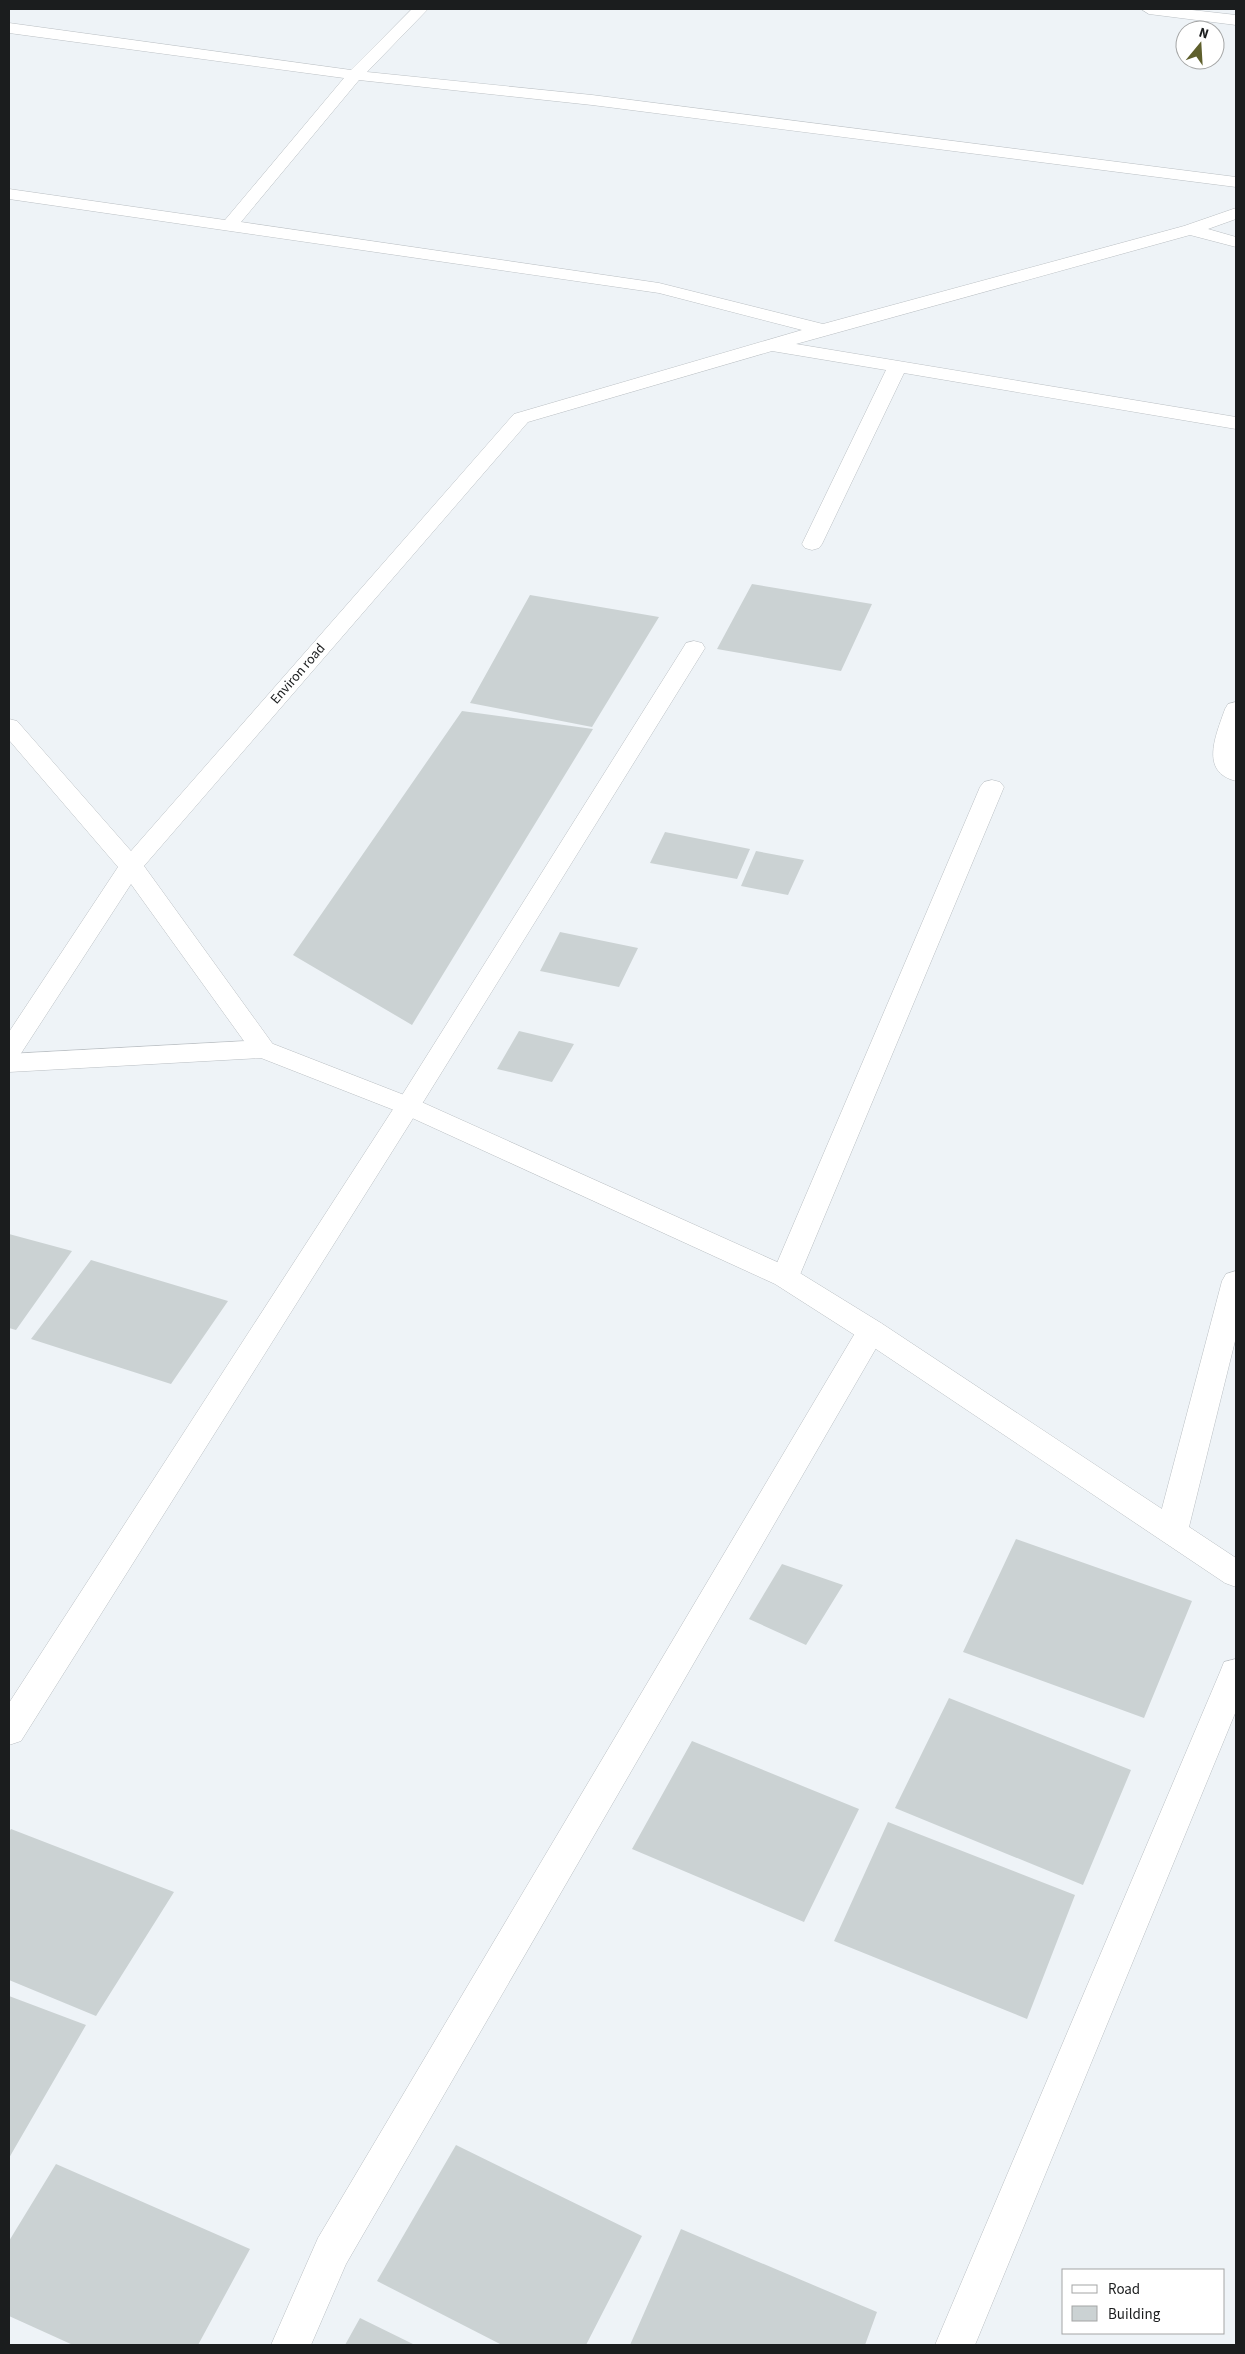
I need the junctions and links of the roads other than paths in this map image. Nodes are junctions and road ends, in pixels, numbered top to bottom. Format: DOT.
graph roads {
  1 [pos="420,9"];
  2 [pos="1149,9"];
  3 [pos="1236,20"];
  4 [pos="9,28"];
  5 [pos="355,75"];
  6 [pos="1236,182"];
  7 [pos="9,194"];
  8 [pos="1236,213"];
  9 [pos="228,227"];
  10 [pos="1190,230"];
  11 [pos="1236,242"];
  12 [pos="823,330"];
  13 [pos="770,345"];
  14 [pos="898,366"];
  15 [pos="1236,423"];
  16 [pos="812,544"];
  17 [pos="694,648"];
  18 [pos="1236,709"];
  19 [pos="9,726"];
  20 [pos="1236,774"];
  21 [pos="992,786"];
  22 [pos="131,866"];
  23 [pos="263,1050"];
  24 [pos="9,1052"];
  25 [pos="9,1063"];
  26 [pos="408,1106"];
  27 [pos="785,1277"];
  28 [pos="1236,1281"];
  29 [pos="871,1331"];
  30 [pos="1172,1530"];
  31 [pos="1236,1574"];
  32 [pos="1236,1672"];
  33 [pos="9,1731"];
  34 [pos="291,2345"];
  35 [pos="955,2345"];
  1 -- 5 [label="street"];
  2 -- 3 [label="street"];
  4 -- 5 [label="street"];
  5 -- 6 [label="street"];
  5 -- 9 [label="street"];
  7 -- 9 [label="street"];
  8 -- 10 [label="street, Environ road"];
  9 -- 12 [label="street"];
  10 -- 11 [label="street"];
  10 -- 12 [label="street, Environ road"];
  12 -- 13 [label="street, Environ road"];
  13 -- 14 [label="street"];
  13 -- 22 [label="street, Environ road"];
  14 -- 15 [label="street"];
  14 -- 16 [label="street"];
  17 -- 26 [label="street"];
  18 -- 20 [label="street"];
  19 -- 22 [label="street"];
  21 -- 27 [label="street"];
  22 -- 23 [label="street"];
  22 -- 24 [label="street, Environ road"];
  23 -- 25 [label="street"];
  23 -- 26 [label="street"];
  26 -- 27 [label="street"];
  26 -- 33 [label="street"];
  27 -- 29 [label="street"];
  28 -- 30 [label="street"];
  29 -- 30 [label="street"];
  29 -- 34 [label="street"];
  30 -- 31 [label="street"];
  32 -- 35 [label="street"];
}
